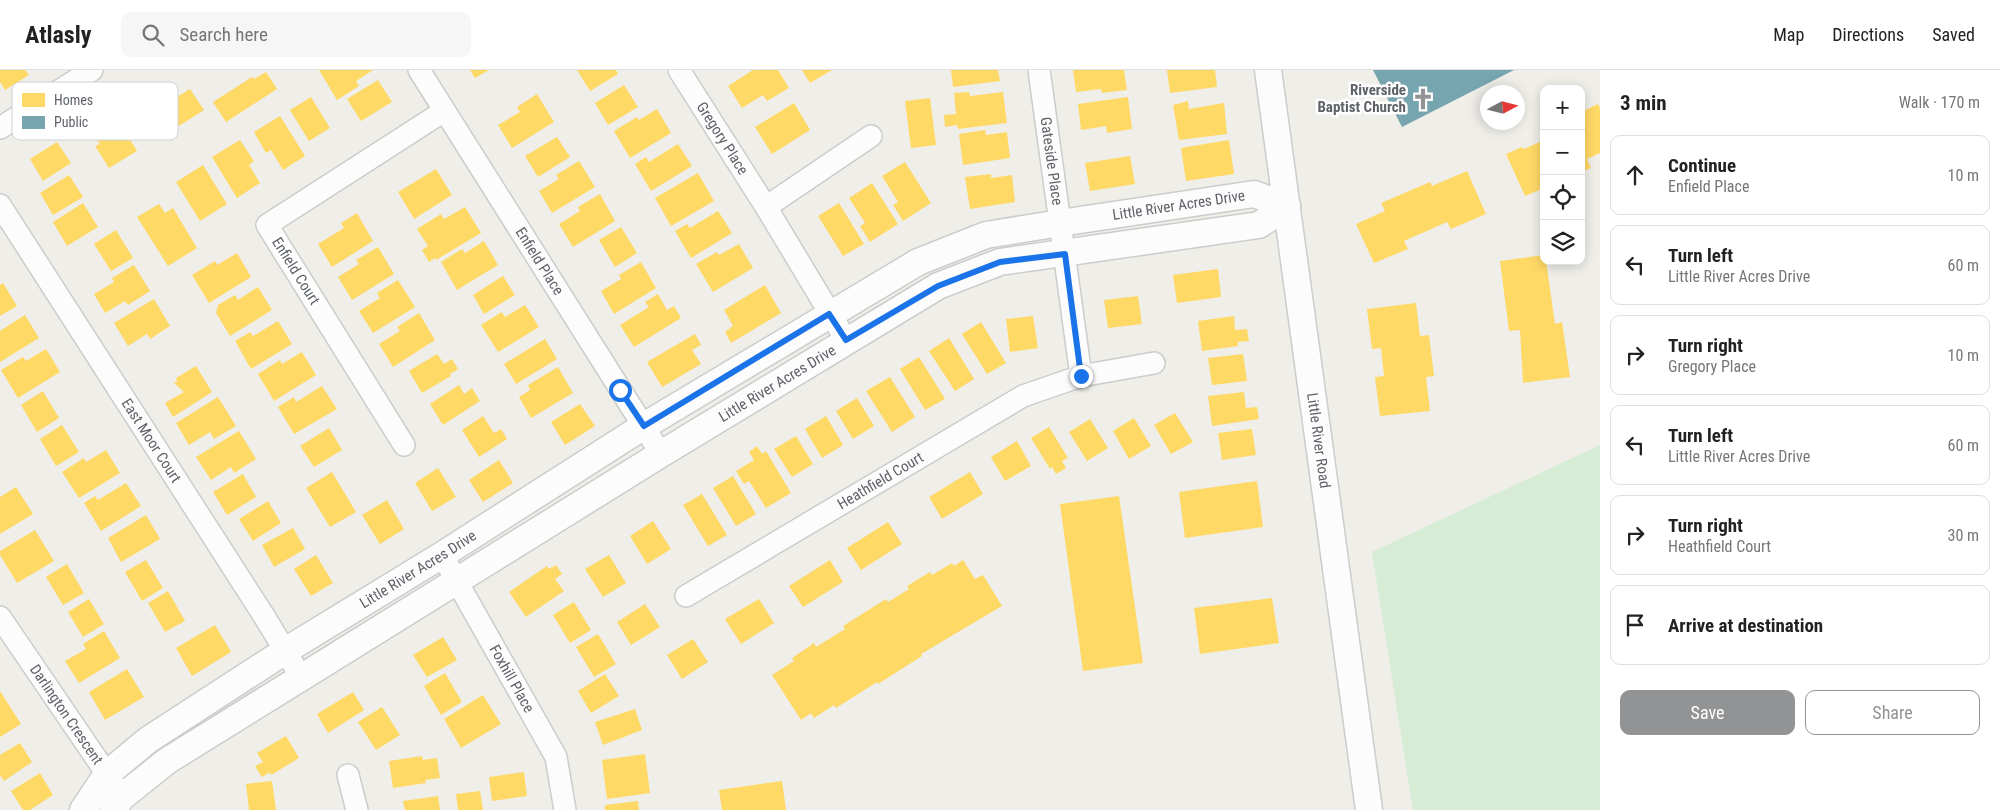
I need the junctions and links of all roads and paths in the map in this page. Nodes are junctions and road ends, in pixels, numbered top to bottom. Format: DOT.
graph roads {
  1 [pos="92,70"];
  2 [pos="419,70"];
  3 [pos="679,70"];
  4 [pos="1039,70"];
  5 [pos="1268,70"];
  6 [pos="73,82"];
  7 [pos="444,111"];
  8 [pos="12,120"];
  9 [pos="0,128"];
  10 [pos="871,136"];
  11 [pos="0,205"];
  12 [pos="1287,206"];
  13 [pos="766,207"];
  14 [pos="1060,223"];
  15 [pos="1065,254"];
  16 [pos="829,314"];
  17 [pos="846,340"];
  18 [pos="1154,363"];
  19 [pos="1081,376"];
  20 [pos="644,426"];
  21 [pos="404,445"];
  22 [pos="661,454"];
  23 [pos="442,555"];
  24 [pos="456,580"];
  25 [pos="686,596"];
  26 [pos="3,628"];
  27 [pos="285,651"];
  28 [pos="301,677"];
  29 [pos="107,774"];
  30 [pos="348,775"];
  31 [pos="118,804"];
  32 [pos="83,810"];
  33 [pos="357,810"];
  34 [pos="565,810"];
  35 [pos="1369,810"];
  1 -- 6 [label="street"];
  2 -- 7 [label="street, Enfield Place"];
  3 -- 13 [label="street, Gregory Place"];
  4 -- 14 [label="street, Gateside Place"];
  5 -- 12 [label="street, Little River Road"];
  7 -- 20 [label="street, Enfield Place"];
  7 -- 21 [label="street, Enfield Court"];
  8 -- 9 [label="street"];
  10 -- 13 [label="street"];
  11 -- 27 [label="street, East Moor Court"];
  12 -- 14 [label="street, Little River Acres Drive"];
  12 -- 15 [label="street, Little River Acres Drive"];
  12 -- 35 [label="street, Little River Road"];
  13 -- 16 [label="street, Gregory Place"];
  14 -- 15 [label="street, Gateside Place"];
  14 -- 16 [label="street, Little River Acres Drive"];
  15 -- 17 [label="street, Little River Acres Drive"];
  15 -- 19 [label="street"];
  16 -- 17 [label="street, Gregory Place"];
  16 -- 20 [label="street, Little River Acres Drive"];
  17 -- 22 [label="street, Little River Acres Drive"];
  18 -- 19 [label="street, Heathfield Court"];
  19 -- 25 [label="street, Heathfield Court"];
  20 -- 22 [label="street, Enfield Place"];
  20 -- 23 [label="street, Little River Acres Drive"];
  22 -- 24 [label="street, Little River Acres Drive"];
  23 -- 24 [label="street, Foxhill Place"];
  23 -- 27 [label="street, Little River Acres Drive"];
  24 -- 28 [label="street, Little River Acres Drive"];
  24 -- 34 [label="street, Foxhill Place"];
  26 -- 29 [label="street, Darlington Crescent"];
  27 -- 28 [label="street, East Moor Court"];
  27 -- 29 [label="street, Little River Acres Drive"];
  28 -- 31 [label="street, Little River Acres Drive"];
  29 -- 31 [label="street, Darlington Crescent"];
  29 -- 32 [label="street, Little River Acres Drive"];
  30 -- 33 [label="street"];
}
